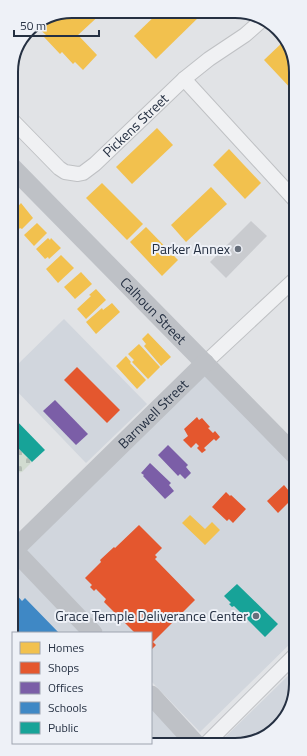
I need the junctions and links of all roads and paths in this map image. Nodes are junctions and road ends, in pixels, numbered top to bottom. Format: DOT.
graph roads {
  1 [pos="258,24"];
  2 [pos="184,79"];
  3 [pos="18,126"];
  4 [pos="18,178"];
  5 [pos="289,194"];
  6 [pos="289,284"];
  7 [pos="205,363"];
  8 [pos="289,449"];
  9 [pos="18,545"];
  10 [pos="18,555"];
  11 [pos="92,632"];
  12 [pos="289,661"];
  13 [pos="152,696"];
  14 [pos="190,738"];
  15 [pos="212,738"];
  1 -- 2 [label="street, Pickens Street"];
  2 -- 3 [label="street, Pickens Street"];
  2 -- 5 [label="street"];
  4 -- 7 [label="street, Calhoun Street"];
  6 -- 7 [label="street, Barnwell Street"];
  7 -- 8 [label="street, Calhoun Street"];
  7 -- 9 [label="street, Barnwell Street"];
  10 -- 11 [label="street"];
  12 -- 15 [label="street"];
  13 -- 14 [label="street"];
}
